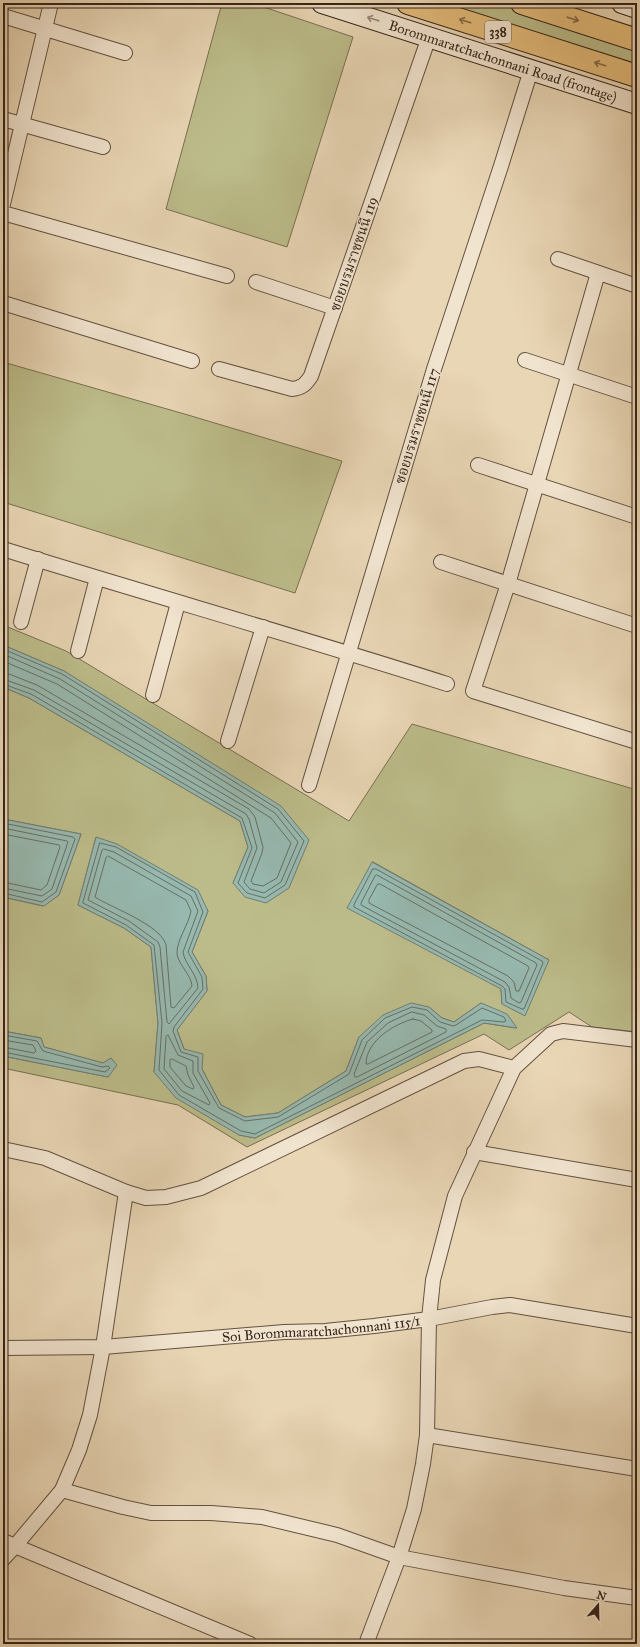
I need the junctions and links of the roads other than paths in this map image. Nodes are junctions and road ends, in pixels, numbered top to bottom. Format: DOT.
graph roads {
  1 [pos="51,3"];
  2 [pos="322,3"];
  3 [pos="392,3"];
  4 [pos="408,3"];
  5 [pos="522,3"];
  6 [pos="622,3"];
  7 [pos="637,8"];
  8 [pos="440,14"];
  9 [pos="3,16"];
  10 [pos="45,29"];
  11 [pos="429,37"];
  12 [pos="637,40"];
  13 [pos="125,53"];
  14 [pos="531,70"];
  15 [pos="637,76"];
  16 [pos="637,104"];
  17 [pos="3,119"];
  18 [pos="22,125"];
  19 [pos="103,147"];
  20 [pos="3,204"];
  21 [pos="3,213"];
  22 [pos="558,259"];
  23 [pos="598,273"];
  24 [pos="227,276"];
  25 [pos="256,282"];
  26 [pos="637,286"];
  27 [pos="3,303"];
  28 [pos="335,308"];
  29 [pos="525,360"];
  30 [pos="192,361"];
  31 [pos="220,369"];
  32 [pos="568,374"];
  33 [pos="637,397"];
  34 [pos="478,465"];
  35 [pos="537,485"];
  36 [pos="637,517"];
  37 [pos="3,549"];
  38 [pos="38,560"];
  39 [pos="441,562"];
  40 [pos="97,578"];
  41 [pos="508,584"];
  42 [pos="178,603"];
  43 [pos="21,622"];
  44 [pos="637,626"];
  45 [pos="263,627"];
  46 [pos="78,651"];
  47 [pos="349,652"];
  48 [pos="447,684"];
  49 [pos="153,694"];
  50 [pos="228,741"];
  51 [pos="637,742"];
  52 [pos="309,785"];
  53 [pos="637,1040"];
  54 [pos="514,1068"];
  55 [pos="3,1149"];
  56 [pos="474,1152"];
  57 [pos="637,1180"];
  58 [pos="126,1192"];
  59 [pos="429,1319"];
  60 [pos="637,1326"];
  61 [pos="103,1347"];
  62 [pos="3,1348"];
  63 [pos="427,1435"];
  64 [pos="637,1469"];
  65 [pos="62,1490"];
  66 [pos="9,1544"];
  67 [pos="399,1557"];
  68 [pos="3,1559"];
  69 [pos="637,1598"];
  70 [pos="250,1644"];
  71 [pos="366,1644"];
  1 -- 10 [label="street"];
  11 -- 2 [label="main road, Borommaratchachonnani Road (frontage) / 338, one-way"];
  3 -- 8 [label="highway"];
  4 -- 8 [label="highway, 338"];
  5 -- 12 [label="highway, one-way"];
  6 -- 7 [label="main road"];
  15 -- 8 [label="highway, 338, one-way"];
  9 -- 10 [label="street"];
  10 -- 13 [label="street"];
  10 -- 18 [label="street"];
  11 -- 14 [label="main road, Borommaratchachonnani Road (frontage) / 338"];
  11 -- 28 [label="street, ซอยบรมราชชนนี 119"];
  14 -- 16 [label="main road, Borommaratchachonnani Road (frontage) / 338"];
  14 -- 47 [label="street, ซอยบรมราชชนนี 117"];
  17 -- 18 [label="street"];
  18 -- 19 [label="street"];
  18 -- 20 [label="street"];
  21 -- 24 [label="street"];
  22 -- 23 [label="street"];
  23 -- 26 [label="street"];
  23 -- 32 [label="street"];
  25 -- 28 [label="street"];
  27 -- 30 [label="street"];
  28 -- 31 [label="street, ซอยบรมราชชนนี 119"];
  29 -- 32 [label="street"];
  32 -- 33 [label="street"];
  32 -- 35 [label="street"];
  34 -- 35 [label="street"];
  35 -- 36 [label="street"];
  35 -- 41 [label="street"];
  37 -- 38 [label="street"];
  38 -- 40 [label="street"];
  38 -- 43 [label="street"];
  39 -- 41 [label="street"];
  40 -- 42 [label="street"];
  40 -- 46 [label="street"];
  41 -- 44 [label="street"];
  41 -- 51 [label="street"];
  42 -- 45 [label="street"];
  42 -- 49 [label="street"];
  45 -- 47 [label="street"];
  45 -- 50 [label="street"];
  47 -- 48 [label="street"];
  47 -- 52 [label="street, ซอยบรมราชชนนี 117"];
  53 -- 54 [label="street"];
  54 -- 56 [label="street"];
  54 -- 58 [label="street"];
  55 -- 58 [label="street"];
  56 -- 57 [label="street"];
  56 -- 59 [label="street"];
  58 -- 61 [label="street"];
  59 -- 60 [label="street, Soi Borommaratchachonnani 115/1"];
  59 -- 61 [label="street, Soi Borommaratchachonnani 115/1"];
  59 -- 63 [label="street"];
  61 -- 62 [label="street, Soi Borommaratchachonnani 115/1"];
  61 -- 65 [label="street"];
  63 -- 64 [label="street"];
  63 -- 67 [label="street"];
  65 -- 66 [label="street"];
  65 -- 67 [label="street"];
  66 -- 68 [label="street"];
  66 -- 70 [label="street"];
  67 -- 69 [label="street"];
  67 -- 71 [label="street"];
}
